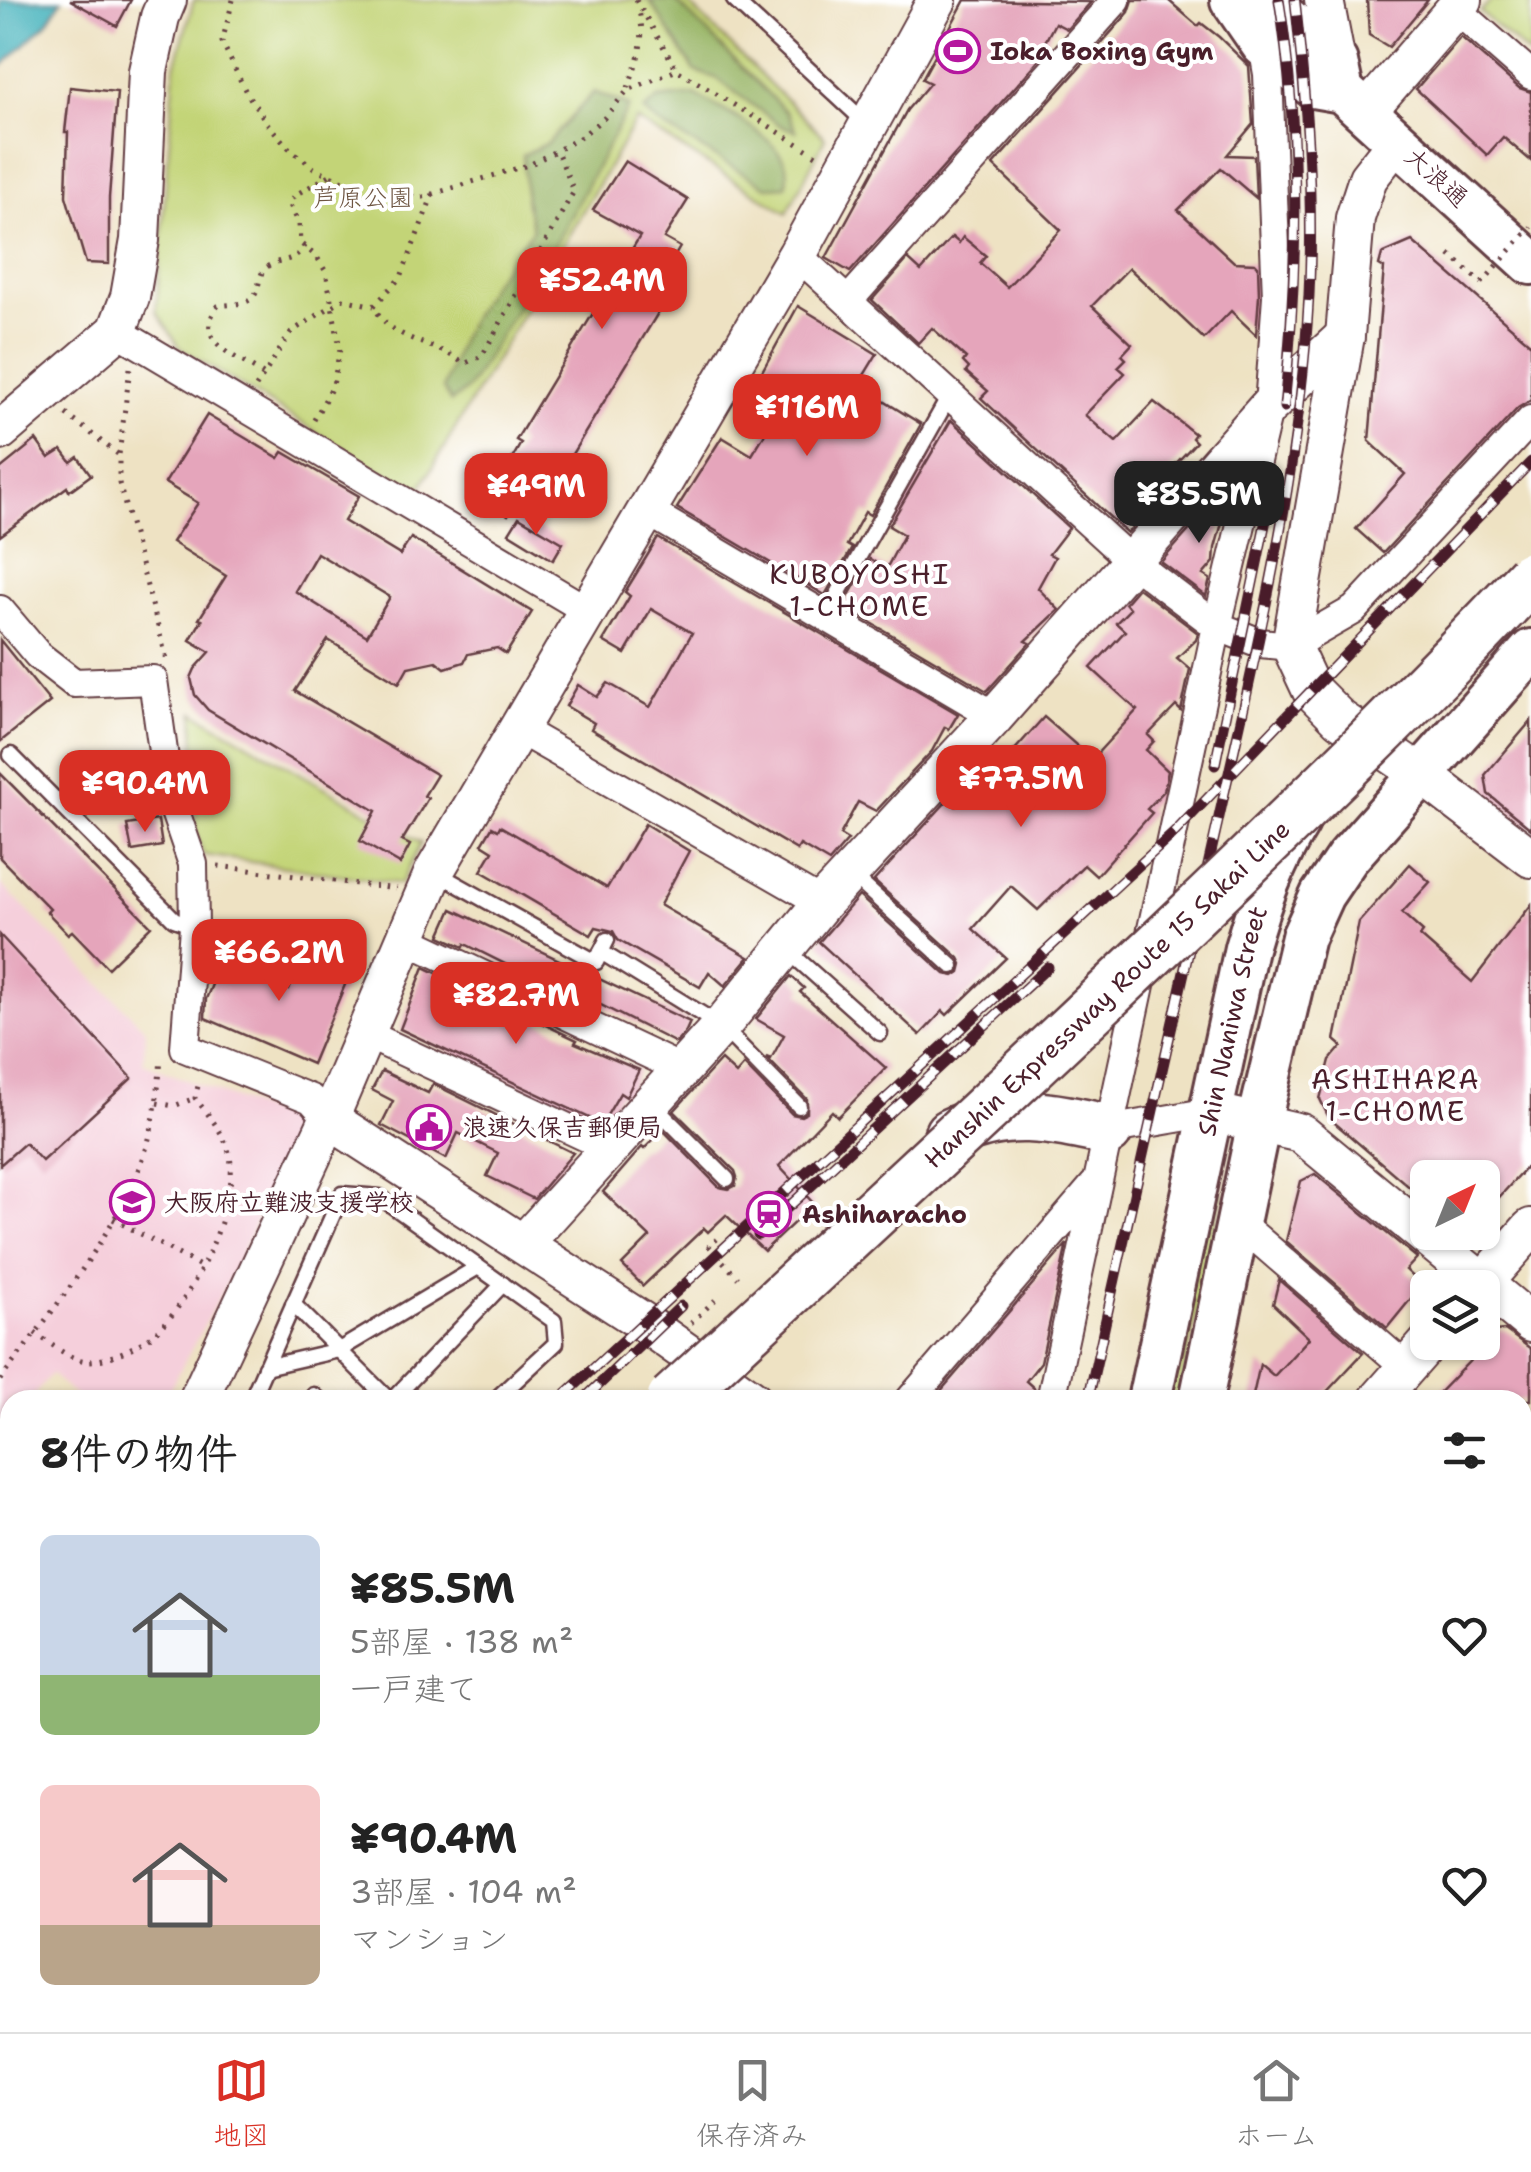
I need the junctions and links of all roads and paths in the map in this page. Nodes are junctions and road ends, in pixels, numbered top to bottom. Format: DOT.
graph roads {
  1 [pos="167,0"];
  2 [pos="233,0"];
  3 [pos="734,0"];
  4 [pos="936,0"];
  5 [pos="1116,0"];
  6 [pos="1232,0"];
  7 [pos="1266,0"];
  8 [pos="1324,0"];
  9 [pos="1459,4"];
  10 [pos="1263,45"];
  11 [pos="677,70"];
  12 [pos="1531,75"];
  13 [pos="628,90"];
  14 [pos="1360,101"];
  15 [pos="869,126"];
  16 [pos="557,151"];
  17 [pos="842,171"];
  18 [pos="330,175"];
  19 [pos="433,194"];
  20 [pos="1531,226"];
  21 [pos="305,246"];
  22 [pos="798,254"];
  23 [pos="1450,255"];
  24 [pos="1531,263"];
  25 [pos="848,300"];
  26 [pos="332,306"];
  27 [pos="374,306"];
  28 [pos="1345,336"];
  29 [pos="124,348"];
  30 [pos="950,395"];
  31 [pos="1269,406"];
  32 [pos="59,409"];
  33 [pos="1531,420"];
  34 [pos="310,427"];
  35 [pos="0,431"];
  36 [pos="119,456"];
  37 [pos="649,512"];
  38 [pos="1531,551"];
  39 [pos="1131,561"];
  40 [pos="1531,577"];
  41 [pos="0,610"];
  42 [pos="588,612"];
  43 [pos="826,615"];
  44 [pos="1531,624"];
  45 [pos="1218,626"];
  46 [pos="1290,646"];
  47 [pos="1531,651"];
  48 [pos="171,674"];
  49 [pos="995,716"];
  50 [pos="520,730"];
  51 [pos="1362,735"];
  52 [pos="11,754"];
  53 [pos="1421,774"];
  54 [pos="1531,858"];
  55 [pos="218,866"];
  56 [pos="852,875"];
  57 [pos="419,881"];
  58 [pos="822,904"];
  59 [pos="194,927"];
  60 [pos="406,939"];
  61 [pos="785,949"];
  62 [pos="952,966"];
  63 [pos="721,1026"];
  64 [pos="880,1033"];
  65 [pos="366,1034"];
  66 [pos="162,1058"];
  67 [pos="681,1069"];
  68 [pos="200,1074"];
  69 [pos="196,1098"];
  70 [pos="651,1102"];
  71 [pos="158,1103"];
  72 [pos="799,1106"];
  73 [pos="1211,1112"];
  74 [pos="328,1119"];
  75 [pos="1259,1122"];
  76 [pos="1107,1130"];
  77 [pos="610,1148"];
  78 [pos="726,1179"];
  79 [pos="1098,1180"];
  80 [pos="113,1219"];
  81 [pos="1238,1222"];
  82 [pos="1531,1228"];
  83 [pos="716,1239"];
  84 [pos="524,1243"];
  85 [pos="200,1266"];
  86 [pos="742,1266"];
  87 [pos="478,1267"];
  88 [pos="1464,1270"];
  89 [pos="1494,1270"];
  90 [pos="503,1284"];
  91 [pos="1500,1299"];
  92 [pos="715,1300"];
  93 [pos="293,1304"];
  94 [pos="1531,1323"];
  95 [pos="685,1328"];
  96 [pos="35,1333"];
  97 [pos="1410,1349"];
  98 [pos="340,1350"];
  99 [pos="1414,1360"];
  100 [pos="265,1367"];
  101 [pos="0,1380"];
  102 [pos="203,1390"];
  103 [pos="255,1390"];
  104 [pos="380,1390"];
  105 [pos="400,1390"];
  106 [pos="506,1390"];
  107 [pos="642,1390"];
  108 [pos="683,1390"];
  109 [pos="732,1390"];
  110 [pos="738,1390"];
  111 [pos="919,1390"];
  112 [pos="1053,1390"];
  113 [pos="1151,1390"];
  114 [pos="1203,1390"];
  115 [pos="1387,1390"];
  1 -- 29 [label="street"];
  2 -- 18 [label="path"];
  3 -- 15 [label="lane"];
  4 -- 15 [label="street"];
  5 -- 25 [label="street"];
  6 -- 10 [label="main road, 大浪通"];
  7 -- 14 [label="main road, 大浪通"];
  8 -- 14 [label="street"];
  9 -- 12 [label="street"];
  9 -- 14 [label="street"];
  10 -- 14 [label="main road, 大浪通"];
  10 -- 31 [label="street"];
  11 -- 13 [label="path"];
  11 -- 13 [label="path"];
  11 -- 17 [label="path"];
  13 -- 16 [label="path"];
  14 -- 24 [label="main road, 大浪通"];
  14 -- 28 [label="street"];
  15 -- 17 [label="street"];
  16 -- 19 [label="path"];
  16 -- 27 [label="path"];
  17 -- 22 [label="street"];
  18 -- 19 [label="path"];
  18 -- 21 [label="path"];
  19 -- 27 [label="path"];
  20 -- 23 [label="path, bridge"];
  21 -- 26 [label="path"];
  21 -- 26 [label="path"];
  22 -- 25 [label="street"];
  22 -- 37 [label="street"];
  25 -- 30 [label="street"];
  26 -- 27 [label="path"];
  26 -- 34 [label="path"];
  28 -- 31 [label="street"];
  28 -- 46 [label="street"];
  29 -- 35 [label="street"];
  29 -- 36 [label="path"];
  29 -- 42 [label="street"];
  30 -- 39 [label="street"];
  30 -- 43 [label="lane"];
  31 -- 39 [label="street"];
  31 -- 45 [label="street"];
  32 -- 36 [label="path"];
  33 -- 46 [label="street"];
  36 -- 48 [label="path"];
  37 -- 42 [label="street"];
  37 -- 43 [label="street"];
  38 -- 51 [label="main road, Shin Naniwa Street"];
  39 -- 45 [label="street"];
  39 -- 49 [label="street"];
  40 -- 108 [label="highway, Hanshin Expressway Route 15 Sakai Line, bridge"];
  41 -- 59 [label="street"];
  42 -- 50 [label="street"];
  43 -- 49 [label="street"];
  44 -- 109 [label="highway, Hanshin Expressway Route 15 Sakai Line"];
  45 -- 46 [label="street"];
  45 -- 76 [label="street"];
  46 -- 51 [label="street"];
  47 -- 53 [label="main road, Shin Naniwa Street"];
  49 -- 56 [label="street"];
  50 -- 57 [label="street"];
  50 -- 58 [label="street"];
  51 -- 53 [label="street"];
  51 -- 73 [label="main road, Shin Naniwa Street"];
  52 -- 59 [label="lane"];
  53 -- 54 [label="street"];
  53 -- 75 [label="main road, Shin Naniwa Street"];
  55 -- 57 [label="path"];
  56 -- 58 [label="street"];
  56 -- 62 [label="lane"];
  57 -- 60 [label="street"];
  57 -- 63 [label="lane"];
  58 -- 61 [label="street"];
  59 -- 74 [label="street"];
  60 -- 65 [label="street"];
  60 -- 67 [label="street"];
  61 -- 63 [label="street"];
  61 -- 64 [label="lane"];
  63 -- 67 [label="street"];
  63 -- 72 [label="lane"];
  65 -- 74 [label="street"];
  65 -- 77 [label="street"];
  66 -- 71 [label="path"];
  67 -- 70 [label="street"];
  68 -- 69 [label="path"];
  69 -- 71 [label="path"];
  69 -- 85 [label="path"];
  70 -- 77 [label="street"];
  70 -- 78 [label="lane"];
  71 -- 80 [label="path"];
  73 -- 75 [label="street"];
  73 -- 76 [label="street"];
  73 -- 113 [label="main road, Shin Naniwa Street"];
  74 -- 84 [label="street"];
  74 -- 102 [label="street"];
  75 -- 81 [label="main road, Shin Naniwa Street"];
  75 -- 88 [label="street"];
  76 -- 79 [label="street"];
  76 -- 107 [label="highway"];
  77 -- 84 [label="street"];
  79 -- 111 [label="street"];
  79 -- 112 [label="street"];
  80 -- 85 [label="path"];
  80 -- 96 [label="path"];
  81 -- 97 [label="street"];
  81 -- 114 [label="main road, Shin Naniwa Street"];
  82 -- 89 [label="street"];
  83 -- 86 [label="path"];
  84 -- 110 [label="street"];
  85 -- 96 [label="path"];
  87 -- 90 [label="lane"];
  87 -- 93 [label="lane"];
  87 -- 98 [label="lane"];
  90 -- 105 [label="lane"];
  90 -- 106 [label="lane"];
  91 -- 94 [label="street"];
  92 -- 95 [label="path"];
  93 -- 98 [label="lane"];
  93 -- 100 [label="lane"];
  96 -- 101 [label="path"];
  98 -- 100 [label="lane"];
  98 -- 104 [label="lane"];
  99 -- 115 [label="street"];
  100 -- 103 [label="lane"];
}
